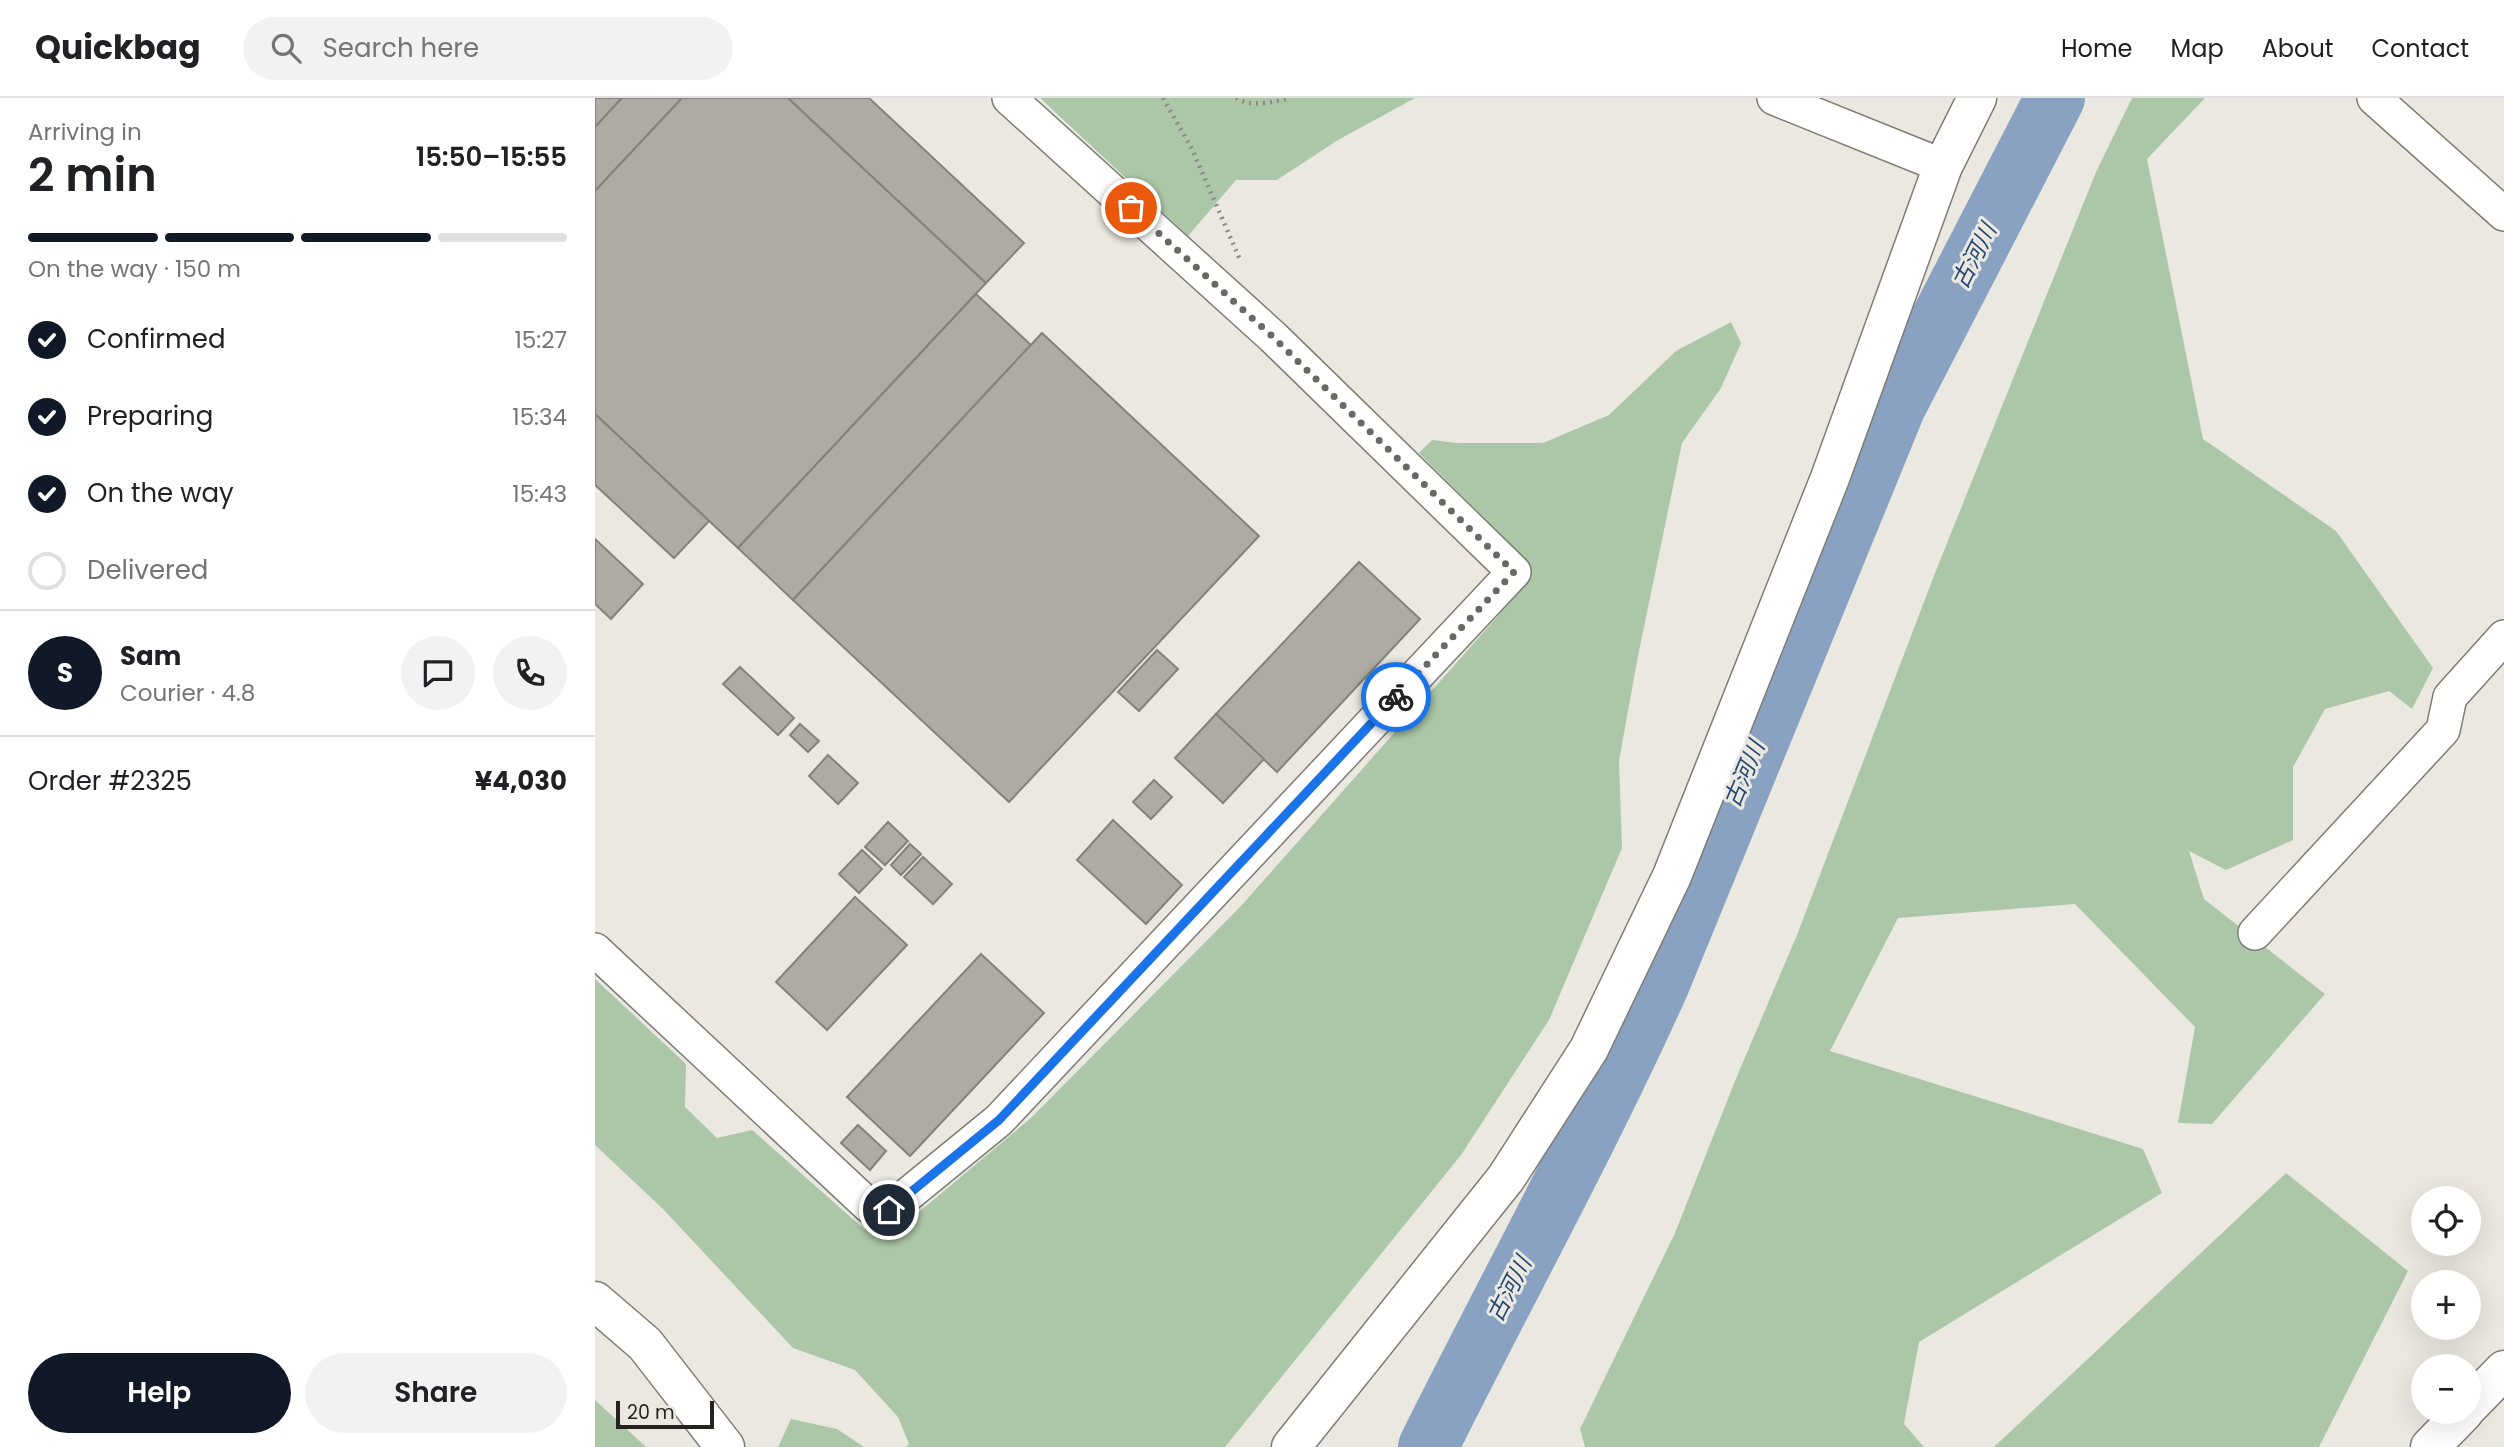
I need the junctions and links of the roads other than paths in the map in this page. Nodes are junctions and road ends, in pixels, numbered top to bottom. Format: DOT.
graph roads {
  1 [pos="1009,98"];
  2 [pos="1774,98"];
  3 [pos="1976,98"];
  4 [pos="2374,98"];
  5 [pos="1943,166"];
  6 [pos="2504,214"];
  7 [pos="2504,637"];
  8 [pos="2255,933"];
  9 [pos="595,950"];
  10 [pos="595,1301"];
  11 [pos="2504,1370"];
  12 [pos="2481,1394"];
  13 [pos="2452,1424"];
  14 [pos="725,1447"];
  15 [pos="1291,1447"];
  16 [pos="2430,1447"];
  1 -- 9 [label="street"];
  2 -- 5 [label="street"];
  3 -- 5 [label="street"];
  4 -- 6 [label="street"];
  5 -- 15 [label="street"];
  7 -- 8 [label="street"];
  10 -- 14 [label="street"];
  11 -- 12 [label="street"];
  13 -- 16 [label="street"];
}
